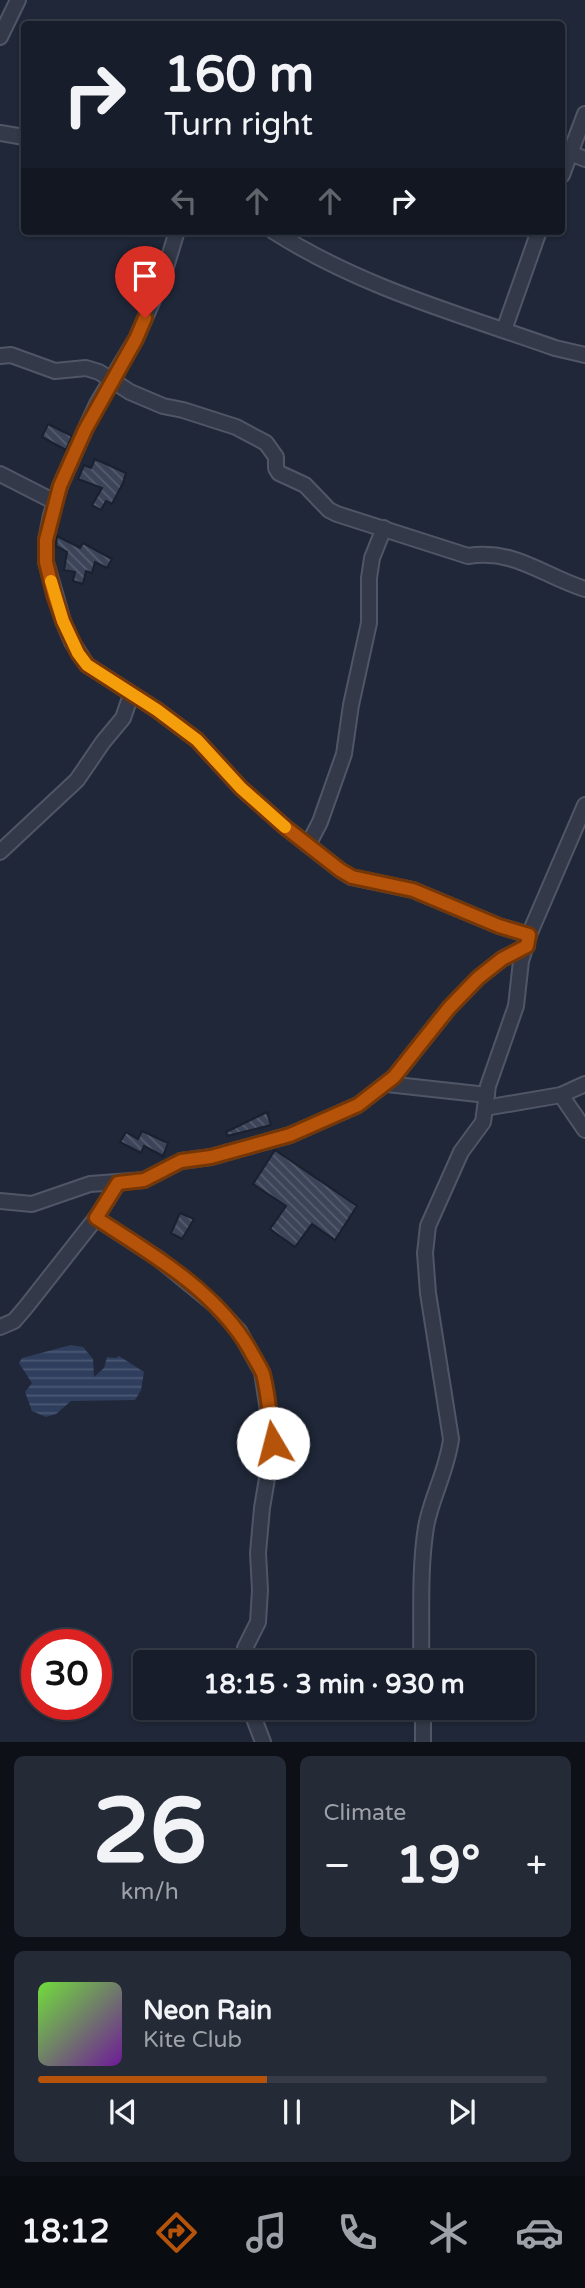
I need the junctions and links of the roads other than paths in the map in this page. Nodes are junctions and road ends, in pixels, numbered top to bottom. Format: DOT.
graph roads {
  1 [pos="18,0"];
  2 [pos="0,37"];
  3 [pos="585,114"];
  4 [pos="0,132"];
  5 [pos="21,136"];
  6 [pos="570,153"];
  7 [pos="585,159"];
  8 [pos="565,167"];
  9 [pos="176,235"];
  10 [pos="280,235"];
  11 [pos="538,235"];
  12 [pos="504,330"];
  13 [pos="585,355"];
  14 [pos="0,356"];
  15 [pos="112,379"];
  16 [pos="0,474"];
  17 [pos="55,502"];
  18 [pos="384,528"];
  19 [pos="585,589"];
  20 [pos="131,695"];
  21 [pos="585,804"];
  22 [pos="580,828"];
  23 [pos="308,845"];
  24 [pos="0,852"];
  25 [pos="528,940"];
  26 [pos="387,1084"];
  27 [pos="585,1084"];
  28 [pos="561,1095"];
  29 [pos="486,1102"];
  30 [pos="585,1130"];
  31 [pos="118,1183"];
  32 [pos="0,1201"];
  33 [pos="96,1218"];
  34 [pos="0,1327"];
  35 [pos="245,1650"];
  36 [pos="421,1650"];
  37 [pos="254,1720"];
  38 [pos="423,1720"];
  39 [pos="262,1742"];
  40 [pos="423,1742"];
  1 -- 2 [label="street"];
  3 -- 6 [label="street"];
  4 -- 5 [label="street"];
  6 -- 7 [label="street"];
  6 -- 8 [label="street"];
  9 -- 15 [label="street"];
  10 -- 12 [label="street"];
  11 -- 12 [label="street"];
  12 -- 13 [label="street"];
  14 -- 15 [label="street"];
  15 -- 17 [label="street"];
  15 -- 18 [label="street"];
  16 -- 17 [label="street"];
  17 -- 20 [label="street"];
  18 -- 19 [label="street"];
  18 -- 23 [label="street"];
  20 -- 23 [label="street"];
  20 -- 24 [label="street"];
  21 -- 22 [label="street"];
  22 -- 25 [label="street"];
  23 -- 25 [label="street"];
  25 -- 26 [label="street"];
  25 -- 29 [label="street"];
  26 -- 29 [label="street"];
  26 -- 31 [label="street"];
  27 -- 28 [label="street"];
  28 -- 29 [label="street"];
  28 -- 30 [label="street"];
  29 -- 36 [label="street"];
  31 -- 32 [label="street"];
  31 -- 33 [label="street"];
  33 -- 34 [label="street"];
  33 -- 35 [label="street"];
  37 -- 39 [label="street"];
  38 -- 40 [label="street"];
}
